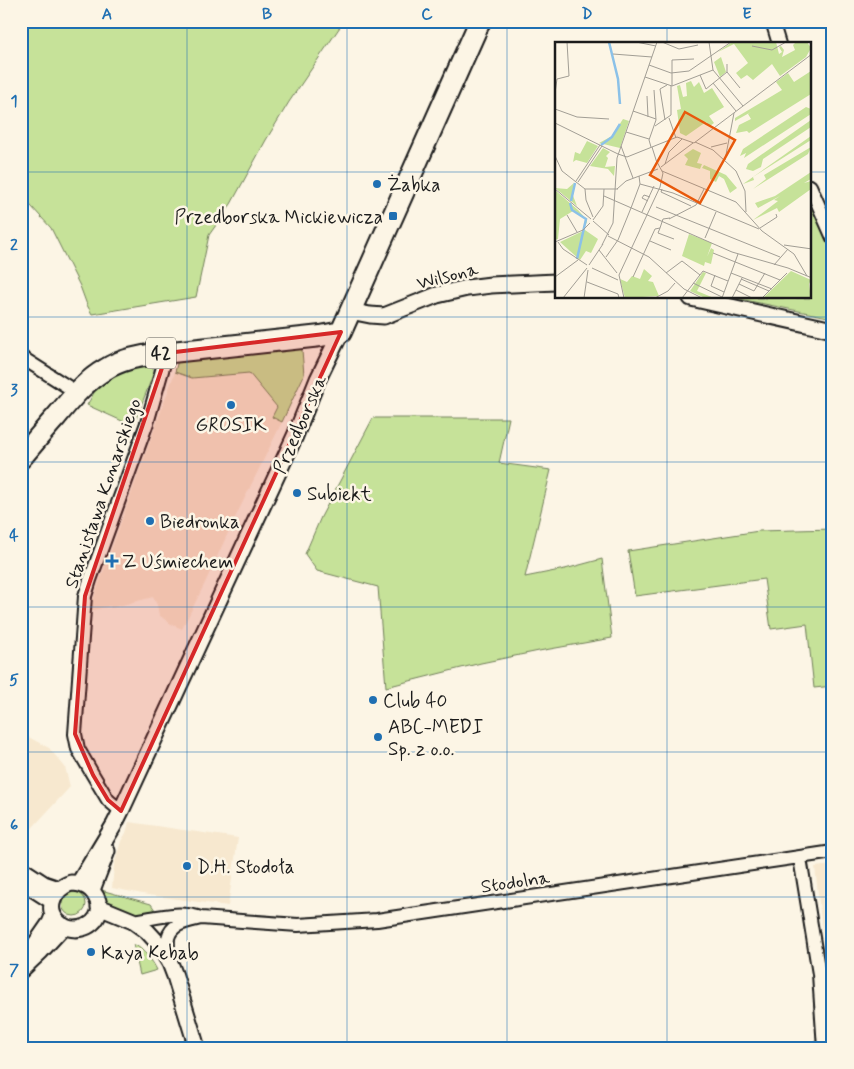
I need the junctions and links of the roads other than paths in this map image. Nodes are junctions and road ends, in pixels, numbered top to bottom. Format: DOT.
graph roads {
  1 [pos="480,21"];
  2 [pos="772,21"];
  3 [pos="778,42"];
  4 [pos="812,191"];
  5 [pos="833,238"];
  6 [pos="555,282"];
  7 [pos="695,299"];
  8 [pos="350,311"];
  9 [pos="833,330"];
  10 [pos="341,332"];
  11 [pos="167,353"];
  12 [pos="21,357"];
  13 [pos="76,392"];
  14 [pos="21,458"];
  15 [pos="118,818"];
  16 [pos="833,852"];
  17 [pos="800,858"];
  18 [pos="21,869"];
  19 [pos="21,881"];
  20 [pos="86,886"];
  21 [pos="99,907"];
  22 [pos="57,908"];
  23 [pos="201,918"];
  24 [pos="93,921"];
  25 [pos="133,921"];
  26 [pos="164,953"];
  27 [pos="22,969"];
  28 [pos="197,1048"];
  29 [pos="824,1048"];
  1 -- 8 [label="main road, Przedborska"];
  2 -- 3 [label="street"];
  4 -- 5 [label="street"];
  6 -- 8 [label="street, Wilsona"];
  7 -- 9 [label="street"];
  8 -- 10 [label="main road, Przedborska"];
  10 -- 11 [label="main road, 42"];
  10 -- 15 [label="street, Przedborska"];
  11 -- 13 [label="main road, 42"];
  11 -- 15 [label="street, Stanisława Konarskiego"];
  12 -- 13 [label="street"];
  13 -- 14 [label="main road, 42"];
  15 -- 20 [label="street, Przedborska"];
  16 -- 17 [label="street, Stodolna"];
  17 -- 23 [label="street, Stodolna"];
  17 -- 29 [label="street"];
  18 -- 22 [label="street"];
  19 -- 22 [label="street"];
  20 -- 21 [label="street"];
  20 -- 22 [label="street"];
  21 -- 24 [label="street"];
  21 -- 25 [label="street"];
  22 -- 24 [label="street"];
  22 -- 27 [label="street"];
  23 -- 25 [label="street, Stodolna"];
  23 -- 26 [label="street, Stodolna"];
  24 -- 26 [label="street"];
  25 -- 26 [label="street"];
  26 -- 28 [label="street"];
}
